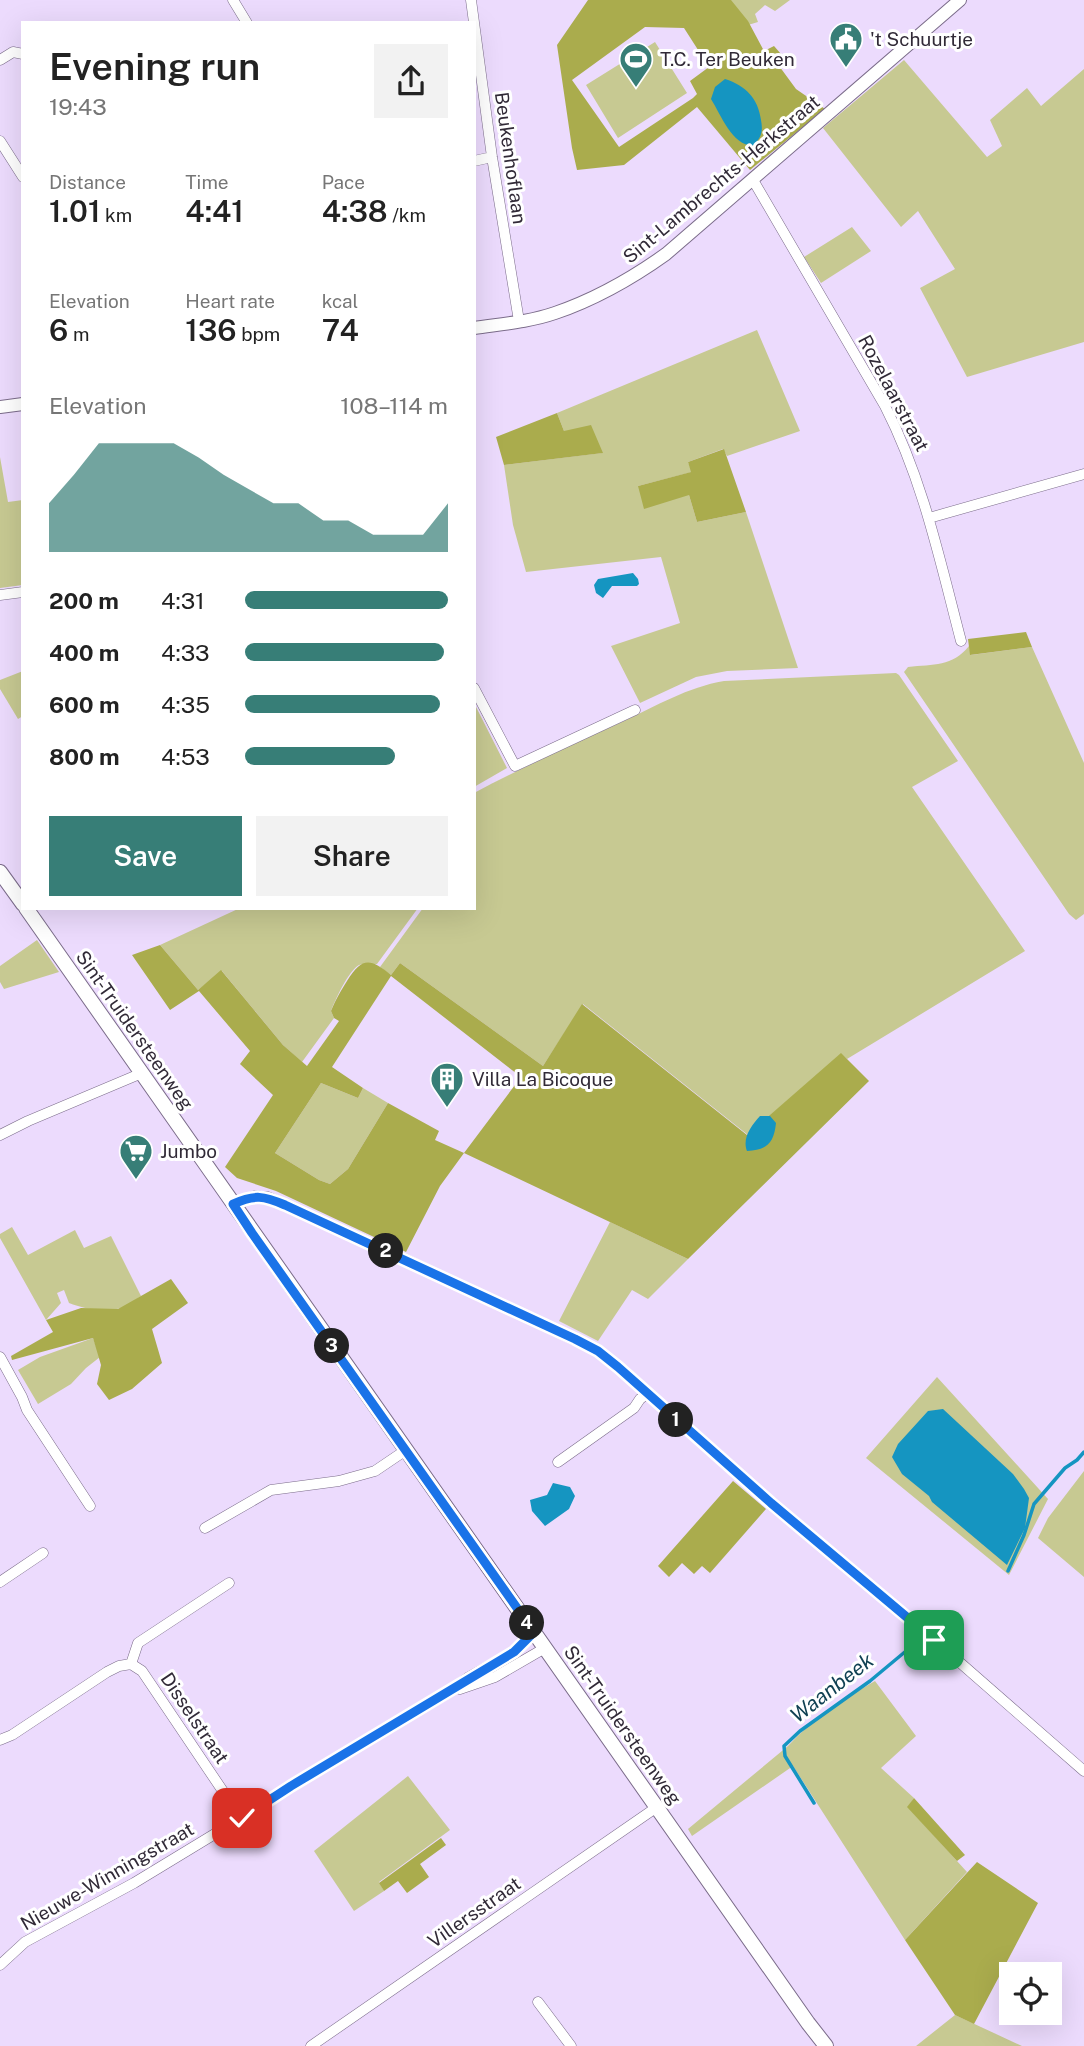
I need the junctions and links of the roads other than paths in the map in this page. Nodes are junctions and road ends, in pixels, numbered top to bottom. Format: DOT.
graph roads {
  1 [pos="233,0"];
  2 [pos="471,0"];
  3 [pos="961,0"];
  4 [pos="246,21"];
  5 [pos="474,21"];
  6 [pos="476,37"];
  7 [pos="21,54"];
  8 [pos="0,60"];
  9 [pos="0,141"];
  10 [pos="492,157"];
  11 [pos="476,161"];
  12 [pos="21,174"];
  13 [pos="753,180"];
  14 [pos="519,321"];
  15 [pos="476,328"];
  16 [pos="21,404"];
  17 [pos="0,407"];
  18 [pos="1084,474"];
  19 [pos="929,518"];
  20 [pos="21,592"];
  21 [pos="0,595"];
  22 [pos="961,641"];
  23 [pos="476,692"];
  24 [pos="635,710"];
  25 [pos="0,872"];
  26 [pos="21,902"];
  27 [pos="27,910"];
  28 [pos="142,1073"];
  29 [pos="0,1135"];
  30 [pos="233,1204"];
  31 [pos="0,1357"];
  32 [pos="647,1394"];
  33 [pos="406,1450"];
  34 [pos="558,1462"];
  35 [pos="90,1506"];
  36 [pos="205,1528"];
  37 [pos="43,1553"];
  38 [pos="0,1582"];
  39 [pos="229,1583"];
  40 [pos="534,1632"];
  41 [pos="545,1648"];
  42 [pos="131,1664"];
  43 [pos="449,1692"];
  44 [pos="0,1740"];
  45 [pos="1084,1771"];
  46 [pos="657,1808"];
  47 [pos="242,1818"];
  48 [pos="0,1965"];
  49 [pos="538,2002"];
  50 [pos="310,2046"];
  51 [pos="571,2046"];
  52 [pos="824,2046"];
  1 -- 4 [label="street"];
  2 -- 5 [label="street, Beukenhoflaan"];
  3 -- 13 [label="street, Sint-Lambrechts-Herkstraat"];
  6 -- 10 [label="street, Beukenhoflaan"];
  7 -- 8 [label="street"];
  9 -- 12 [label="street"];
  10 -- 11 [label="street"];
  10 -- 14 [label="street, Beukenhoflaan"];
  13 -- 14 [label="street, Sint-Lambrechts-Herkstraat"];
  13 -- 19 [label="street, Rozelaarstraat"];
  14 -- 15 [label="street, Sint-Lambrechts-Herkstraat"];
  16 -- 17 [label="street"];
  18 -- 19 [label="street"];
  19 -- 22 [label="street, Rozelaarstraat"];
  20 -- 21 [label="street"];
  23 -- 24 [label="street"];
  25 -- 26 [label="main road, Sint-Truidersteenweg"];
  27 -- 28 [label="main road, Sint-Truidersteenweg"];
  28 -- 29 [label="street"];
  28 -- 30 [label="main road, Sint-Truidersteenweg"];
  30 -- 32 [label="street"];
  30 -- 33 [label="main road, Sint-Truidersteenweg"];
  31 -- 35 [label="street"];
  32 -- 34 [label="street"];
  32 -- 45 [label="street"];
  33 -- 36 [label="street"];
  33 -- 40 [label="main road, Sint-Truidersteenweg"];
  37 -- 38 [label="street"];
  39 -- 42 [label="street"];
  40 -- 41 [label="main road, Sint-Truidersteenweg"];
  40 -- 43 [label="street, Nieuwe-Winningstraat"];
  41 -- 43 [label="street, Nieuwe-Winningstraat"];
  41 -- 46 [label="main road, Sint-Truidersteenweg"];
  42 -- 44 [label="street"];
  42 -- 47 [label="street, Disselstraat"];
  43 -- 47 [label="street, Nieuwe-Winningstraat"];
  46 -- 50 [label="street, Villersstraat"];
  46 -- 52 [label="main road, Sint-Truidersteenweg"];
  47 -- 48 [label="street, Nieuwe-Winningstraat"];
  49 -- 51 [label="street"];
}
